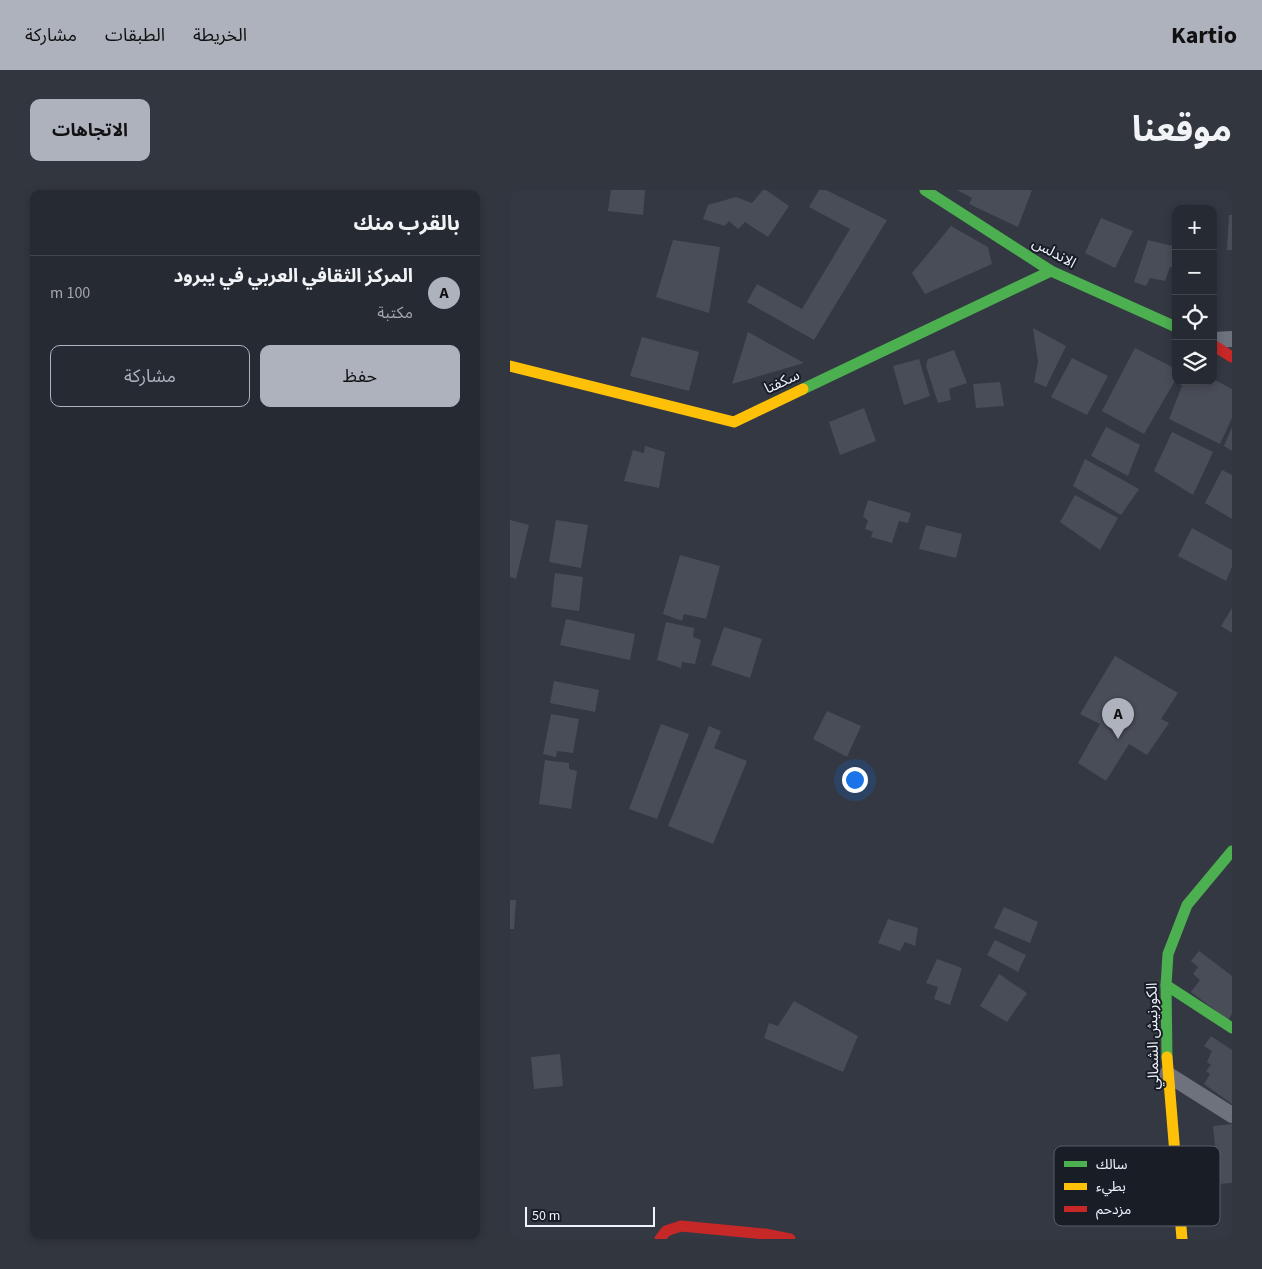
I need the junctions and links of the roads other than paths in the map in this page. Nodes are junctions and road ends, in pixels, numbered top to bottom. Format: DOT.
graph roads {
  1 [pos="925,190"];
  2 [pos="1051,271"];
  3 [pos="1172,325"];
  4 [pos="1232,338"];
  5 [pos="1217,340"];
  6 [pos="1217,348"];
  7 [pos="1232,357"];
  8 [pos="510,366"];
  9 [pos="1232,851"];
  10 [pos="1166,985"];
  11 [pos="1232,1028"];
  12 [pos="1168,1074"];
  13 [pos="1232,1115"];
  14 [pos="1174,1146"];
  15 [pos="1181,1226"];
  16 [pos="660,1239"];
  17 [pos="790,1239"];
  18 [pos="1182,1239"];
  1 -- 2 [label="street, الاندلس"];
  2 -- 3 [label="street, الاندلس"];
  2 -- 8 [label="street, سكفتا"];
  4 -- 5 [label="street"];
  6 -- 7 [label="street"];
  9 -- 10 [label="street, الكورنيش الشمالي"];
  10 -- 11 [label="street"];
  10 -- 12 [label="street, الكورنيش الشمالي"];
  12 -- 13 [label="street"];
  12 -- 14 [label="street, الكورنيش الشمالي"];
  15 -- 18 [label="street, الكورنيش الشمالي"];
  16 -- 17 [label="street"];
}
